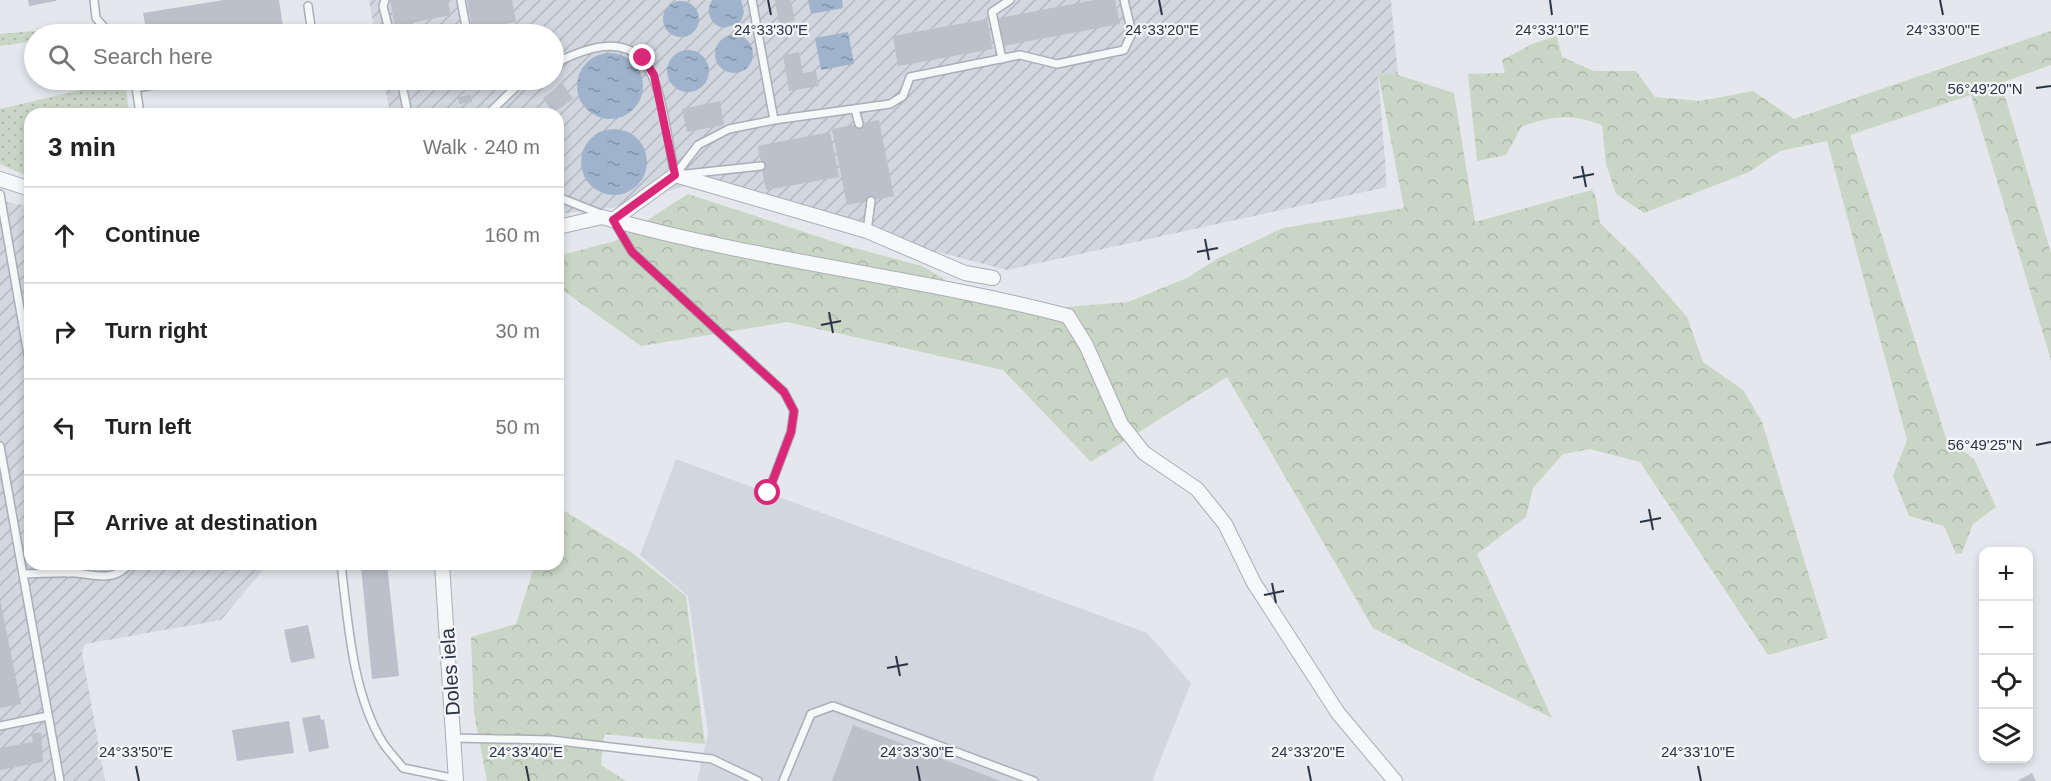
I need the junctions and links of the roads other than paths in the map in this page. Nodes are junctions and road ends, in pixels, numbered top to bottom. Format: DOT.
graph roads {
  1 [pos="94,0"];
  2 [pos="385,0"];
  3 [pos="461,0"];
  4 [pos="752,0"];
  5 [pos="1010,0"];
  6 [pos="1124,0"];
  7 [pos="308,6"];
  8 [pos="101,24"];
  9 [pos="311,24"];
  10 [pos="388,24"];
  11 [pos="465,24"];
  12 [pos="564,58"];
  13 [pos="1002,59"];
  14 [pos="136,90"];
  15 [pos="403,90"];
  16 [pos="513,90"];
  17 [pos="139,108"];
  18 [pos="407,108"];
  19 [pos="494,108"];
  20 [pos="855,109"];
  21 [pos="774,120"];
  22 [pos="859,124"];
  23 [pos="761,166"];
  24 [pos="675,175"];
  25 [pos="0,178"];
  26 [pos="24,187"];
  27 [pos="0,194"];
  28 [pos="564,199"];
  29 [pos="871,201"];
  30 [pos="613,220"];
  31 [pos="564,226"];
  32 [pos="867,231"];
  33 [pos="993,278"];
  34 [pos="24,332"];
  35 [pos="0,446"];
  36 [pos="768,493"];
  37 [pos="67,570"];
  38 [pos="122,570"];
  39 [pos="342,570"];
  40 [pos="442,570"];
  41 [pos="68,573"];
  42 [pos="23,574"];
  43 [pos="48,716"];
  44 [pos="0,726"];
  45 [pos="454,738"];
  46 [pos="456,780"];
  47 [pos="60,781"];
  48 [pos="758,781"];
  49 [pos="783,781"];
  50 [pos="1034,781"];
  51 [pos="1395,781"];
  1 -- 8 [label="lane"];
  2 -- 10 [label="lane"];
  3 -- 11 [label="lane"];
  4 -- 21 [label="lane"];
  5 -- 13 [label="lane"];
  6 -- 13 [label="lane"];
  7 -- 9 [label="lane"];
  12 -- 24 [label="lane"];
  13 -- 20 [label="lane"];
  14 -- 17 [label="lane"];
  15 -- 18 [label="lane"];
  16 -- 19 [label="lane"];
  20 -- 21 [label="lane"];
  20 -- 22 [label="lane"];
  21 -- 24 [label="lane"];
  23 -- 24 [label="lane"];
  24 -- 30 [label="street"];
  24 -- 32 [label="street"];
  25 -- 26 [label="street"];
  27 -- 34 [label="lane"];
  28 -- 30 [label="lane"];
  29 -- 32 [label="lane"];
  30 -- 31 [label="street"];
  30 -- 36 [label="lane"];
  30 -- 51 [label="street"];
  32 -- 33 [label="street"];
  35 -- 42 [label="lane"];
  37 -- 41 [label="lane"];
  38 -- 41 [label="lane"];
  39 -- 46 [label="lane"];
  40 -- 45 [label="street, Doles iela"];
  41 -- 42 [label="lane"];
  42 -- 43 [label="lane"];
  43 -- 44 [label="lane"];
  43 -- 47 [label="lane"];
  45 -- 46 [label="street, Doles iela"];
  45 -- 48 [label="lane"];
  49 -- 50 [label="lane"];
}
